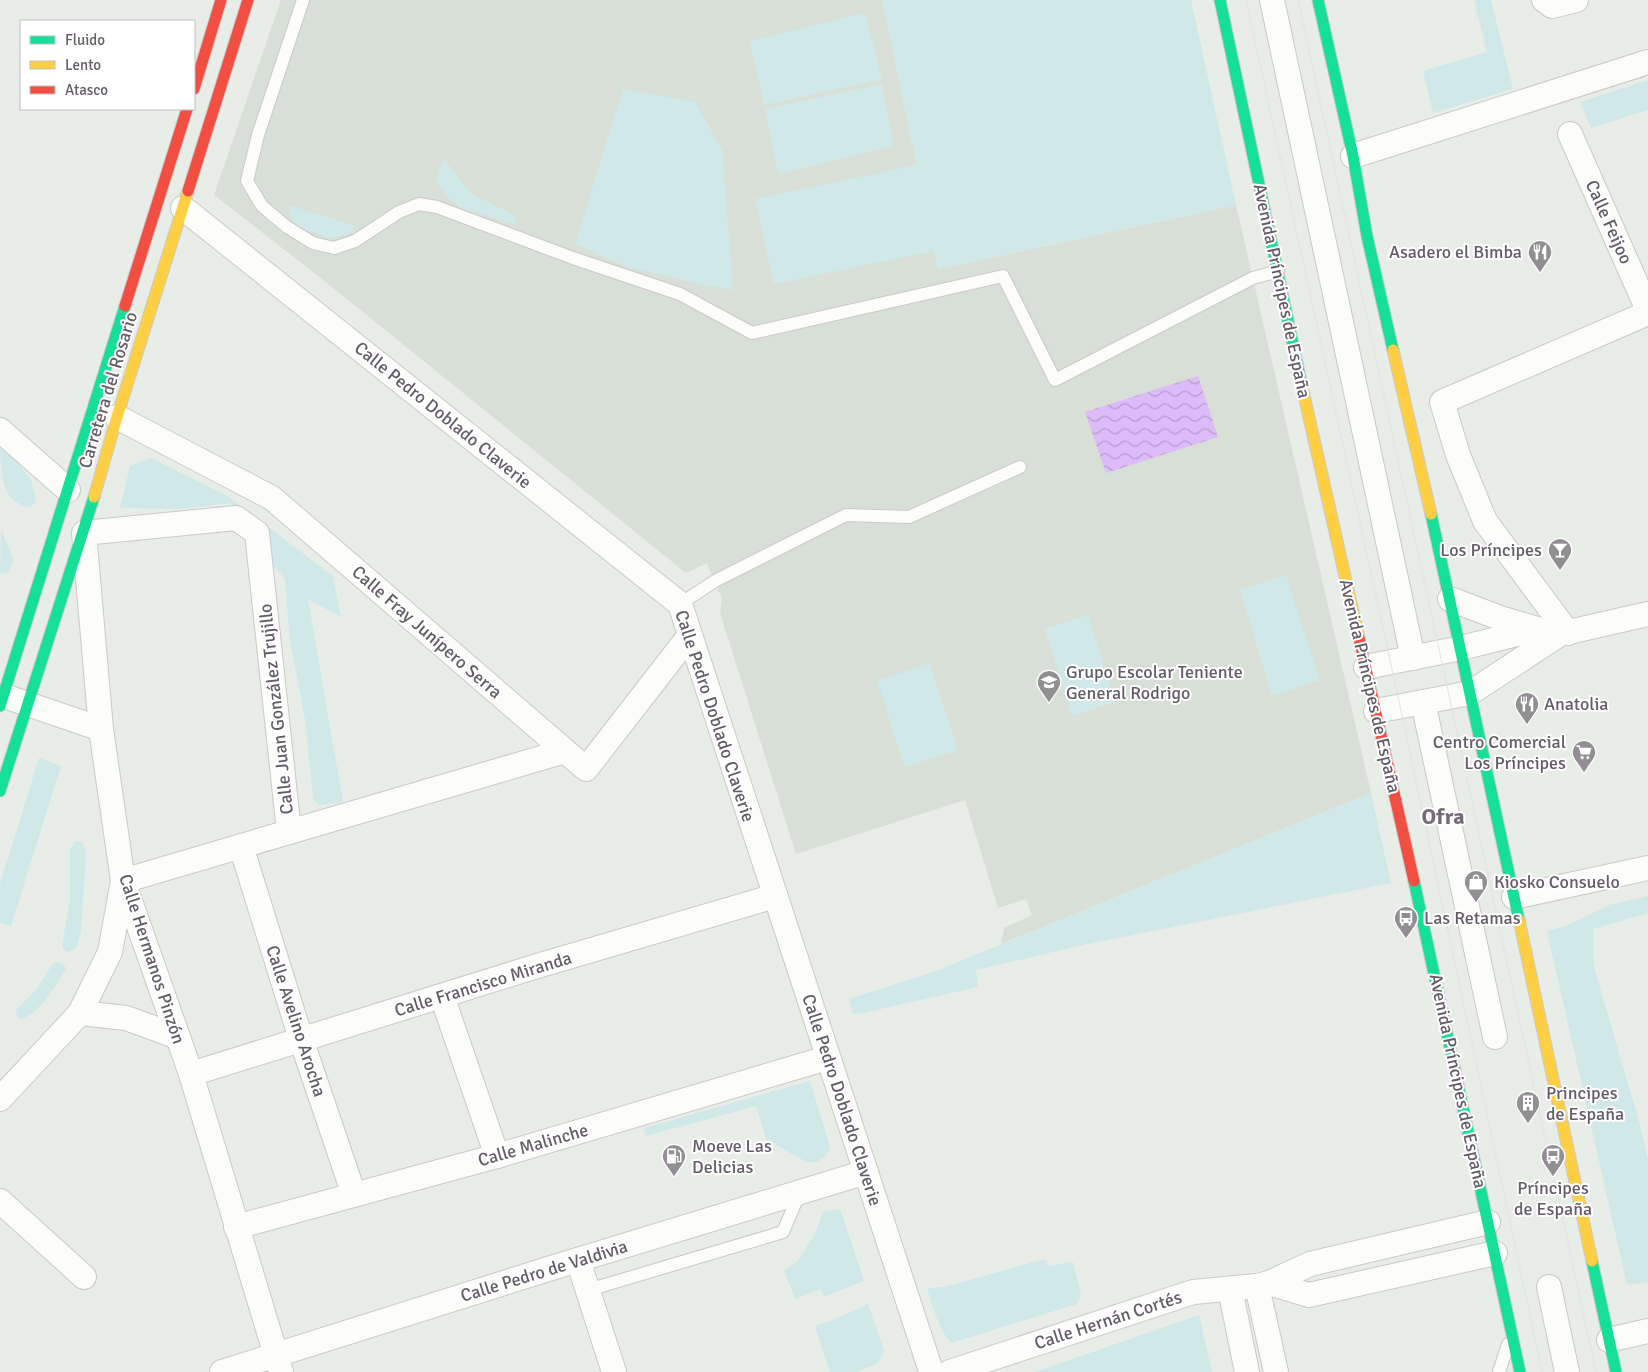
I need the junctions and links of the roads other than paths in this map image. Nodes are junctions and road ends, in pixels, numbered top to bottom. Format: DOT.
graph roads {
  1 [pos="221,0"];
  2 [pos="248,0"];
  3 [pos="303,0"];
  4 [pos="1220,0"];
  5 [pos="1272,0"];
  6 [pos="1318,0"];
  7 [pos="1544,0"];
  8 [pos="1576,0"];
  9 [pos="1648,62"];
  10 [pos="195,85"];
  11 [pos="188,110"];
  12 [pos="1570,134"];
  13 [pos="1353,156"];
  14 [pos="183,208"];
  15 [pos="1278,271"];
  16 [pos="1648,312"];
  17 [pos="117,417"];
  18 [pos="0,430"];
  19 [pos="1020,467"];
  20 [pos="68,490"];
  21 [pos="84,533"];
  22 [pos="1450,599"];
  23 [pos="680,604"];
  24 [pos="1648,614"];
  25 [pos="1537,629"];
  26 [pos="1564,633"];
  27 [pos="690,635"];
  28 [pos="1460,648"];
  29 [pos="1414,658"];
  30 [pos="1366,667"];
  31 [pos="1470,693"];
  32 [pos="2,701"];
  33 [pos="1423,702"];
  34 [pos="27,704"];
  35 [pos="1376,711"];
  36 [pos="101,729"];
  37 [pos="565,751"];
  38 [pos="0,791"];
  39 [pos="290,832"];
  40 [pos="241,846"];
  41 [pos="1648,868"];
  42 [pos="123,880"];
  43 [pos="775,896"];
  44 [pos="1514,898"];
  45 [pos="442,996"];
  46 [pos="80,1013"];
  47 [pos="178,1037"];
  48 [pos="1495,1037"];
  49 [pos="301,1040"];
  50 [pos="828,1058"];
  51 [pos="191,1074"];
  52 [pos="0,1099"];
  53 [pos="498,1156"];
  54 [pos="866,1172"];
  55 [pos="800,1192"];
  56 [pos="354,1195"];
  57 [pos="0,1200"];
  58 [pos="1488,1222"];
  59 [pos="236,1227"];
  60 [pos="1495,1253"];
  61 [pos="578,1260"];
  62 [pos="84,1277"];
  63 [pos="1263,1285"];
  64 [pos="1549,1287"];
  65 [pos="1230,1289"];
  66 [pos="588,1290"];
  67 [pos="1648,1331"];
  68 [pos="1512,1333"];
  69 [pos="1609,1340"];
  70 [pos="278,1364"];
  71 [pos="222,1372"];
  72 [pos="614,1372"];
  73 [pos="933,1372"];
  74 [pos="950,1372"];
  75 [pos="1247,1372"];
  76 [pos="1276,1372"];
  77 [pos="1499,1372"];
  78 [pos="1520,1372"];
  79 [pos="1567,1372"];
  80 [pos="1616,1372"];
  1 -- 10 [label="main road"];
  2 -- 14 [label="main road, Carretera del Rosario"];
  3 -- 15 [label="lane"];
  4 -- 15 [label="main road, Avenida Príncipes de España"];
  5 -- 29 [label="street"];
  6 -- 13 [label="main road"];
  7 -- 8 [label="street"];
  9 -- 13 [label="street"];
  11 -- 20 [label="main road, Carretera del Rosario"];
  12 -- 16 [label="street, Calle Feijoo"];
  13 -- 22 [label="main road"];
  14 -- 17 [label="main road, Carretera del Rosario"];
  14 -- 23 [label="street, Calle Pedro Doblado Claverie"];
  15 -- 30 [label="main road, Avenida Príncipes de España"];
  16 -- 26 [label="street"];
  17 -- 21 [label="main road, Carretera del Rosario"];
  17 -- 37 [label="street, Calle Fray Junípero Serra"];
  18 -- 20 [label="street"];
  19 -- 23 [label="lane"];
  20 -- 32 [label="main road, Carretera del Rosario"];
  21 -- 34 [label="main road, Carretera del Rosario"];
  21 -- 36 [label="street, Calle Hermanos Pinzón"];
  21 -- 39 [label="street, Calle Juan González Trujillo"];
  22 -- 25 [label="street"];
  22 -- 28 [label="main road"];
  23 -- 27 [label="street, Calle Pedro Doblado Claverie"];
  24 -- 26 [label="street"];
  25 -- 26 [label="street"];
  25 -- 28 [label="street"];
  26 -- 31 [label="street"];
  27 -- 37 [label="street, Calle Fray Junípero Serra"];
  27 -- 43 [label="street, Calle Pedro Doblado Claverie"];
  28 -- 29 [label="street"];
  28 -- 31 [label="main road"];
  29 -- 30 [label="street"];
  30 -- 35 [label="main road, Avenida Príncipes de España"];
  31 -- 33 [label="street"];
  31 -- 44 [label="main road"];
  32 -- 34 [label="street"];
  33 -- 35 [label="street"];
  33 -- 48 [label="street"];
  34 -- 36 [label="street"];
  34 -- 38 [label="main road, Carretera del Rosario"];
  35 -- 58 [label="main road, Avenida Príncipes de España"];
  36 -- 42 [label="street, Calle Hermanos Pinzón"];
  37 -- 39 [label="street"];
  39 -- 40 [label="street, Calle Juan González Trujillo"];
  40 -- 42 [label="street, Calle Juan González Trujillo"];
  40 -- 49 [label="street, Calle Avelino Arocha"];
  41 -- 44 [label="street"];
  42 -- 46 [label="street"];
  42 -- 47 [label="street, Calle Hermanos Pinzón"];
  43 -- 45 [label="street, Calle Francisco Miranda"];
  43 -- 50 [label="street, Calle Pedro Doblado Claverie"];
  44 -- 69 [label="main road"];
  45 -- 49 [label="street, Calle Francisco Miranda"];
  45 -- 53 [label="street"];
  46 -- 47 [label="street"];
  46 -- 52 [label="street"];
  47 -- 51 [label="street, Calle Hermanos Pinzón"];
  49 -- 51 [label="street, Calle Francisco Miranda"];
  49 -- 56 [label="street, Calle Avelino Arocha"];
  50 -- 53 [label="street, Calle Malinche"];
  50 -- 54 [label="street, Calle Pedro Doblado Claverie"];
  51 -- 59 [label="street, Calle Hermanos Pinzón"];
  53 -- 56 [label="street, Calle Malinche"];
  54 -- 55 [label="street, Calle Pedro de Valdivia"];
  54 -- 73 [label="street, Calle Pedro Doblado Claverie"];
  55 -- 61 [label="street, Calle Pedro de Valdivia"];
  55 -- 66 [label="lane"];
  56 -- 59 [label="street, Calle Malinche"];
  57 -- 62 [label="street"];
  58 -- 60 [label="main road, Avenida Príncipes de España"];
  58 -- 63 [label="street, Calle Hernán Cortés"];
  59 -- 70 [label="street, Calle Hermanos Pinzón"];
  60 -- 63 [label="street, Calle Hernán Cortés"];
  60 -- 68 [label="main road, Avenida Príncipes de España"];
  61 -- 66 [label="street"];
  61 -- 70 [label="street, Calle Pedro de Valdivia"];
  63 -- 65 [label="street, Calle Hernán Cortés"];
  63 -- 76 [label="street"];
  64 -- 79 [label="street"];
  65 -- 74 [label="street, Calle Hernán Cortés"];
  65 -- 75 [label="street"];
  66 -- 72 [label="street"];
  67 -- 69 [label="street"];
  68 -- 77 [label="lane"];
  68 -- 78 [label="main road, Avenida Príncipes de España"];
  69 -- 80 [label="main road"];
  70 -- 71 [label="street, Calle Pedro de Valdivia"];
}
